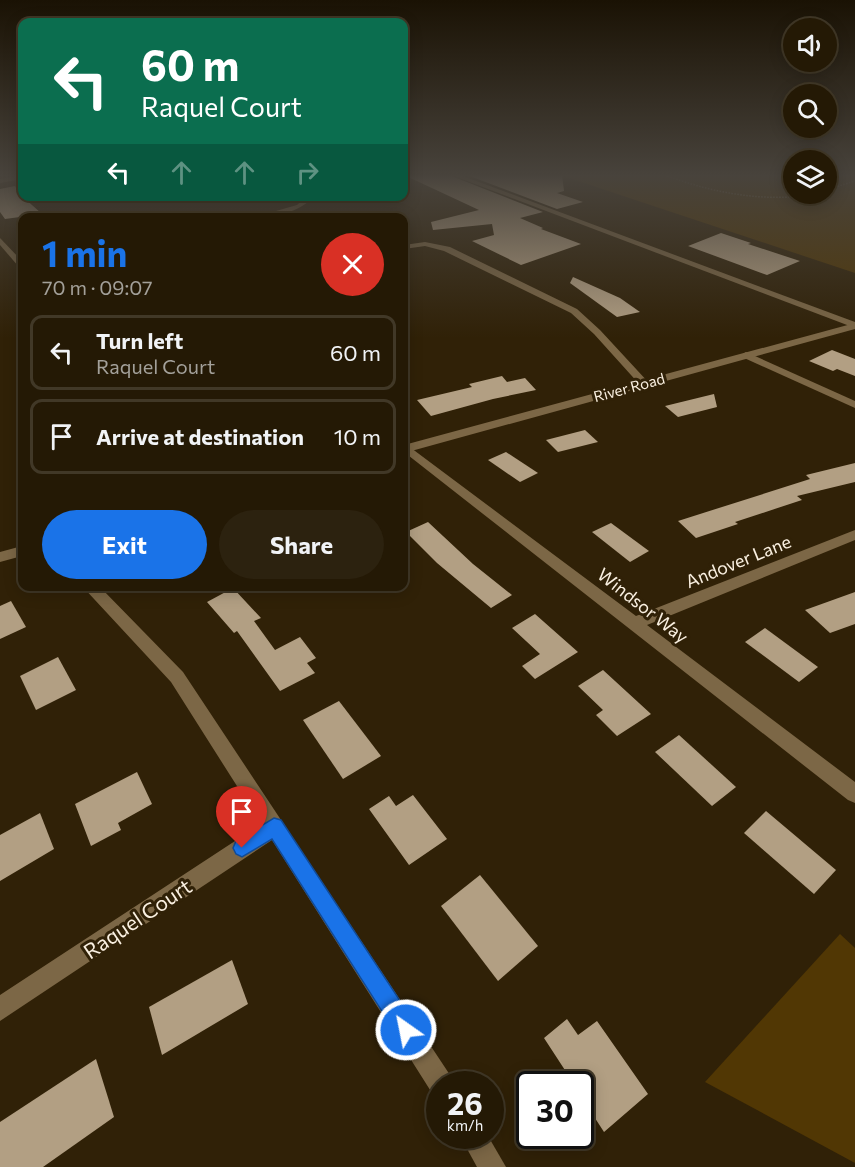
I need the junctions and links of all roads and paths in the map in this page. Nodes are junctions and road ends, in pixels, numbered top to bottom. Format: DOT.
graph roads {
  1 [pos="600,229"];
  2 [pos="0,240"];
  3 [pos="408,246"];
  4 [pos="18,260"];
  5 [pos="855,325"];
  6 [pos="746,355"];
  7 [pos="644,383"];
  8 [pos="855,405"];
  9 [pos="408,448"];
  10 [pos="408,451"];
  11 [pos="855,535"];
  12 [pos="18,552"];
  13 [pos="0,557"];
  14 [pos="94,591"];
  15 [pos="635,623"];
  16 [pos="855,794"];
  17 [pos="274,827"];
  18 [pos="0,1009"];
  19 [pos="433,1071"];
  20 [pos="481,1149"];
  21 [pos="492,1167"];
  1 -- 5 [label="street"];
  2 -- 4 [label="street"];
  3 -- 7 [label="street"];
  5 -- 6 [label="street, River Road"];
  6 -- 7 [label="street, River Road"];
  6 -- 8 [label="street"];
  7 -- 9 [label="street, River Road"];
  10 -- 15 [label="street, Windsor Way"];
  11 -- 15 [label="street, Andover Lane"];
  12 -- 13 [label="street"];
  14 -- 17 [label="street"];
  15 -- 16 [label="street, Windsor Way"];
  17 -- 18 [label="street, Raquel Court"];
  17 -- 19 [label="street"];
  20 -- 21 [label="street"];
}
